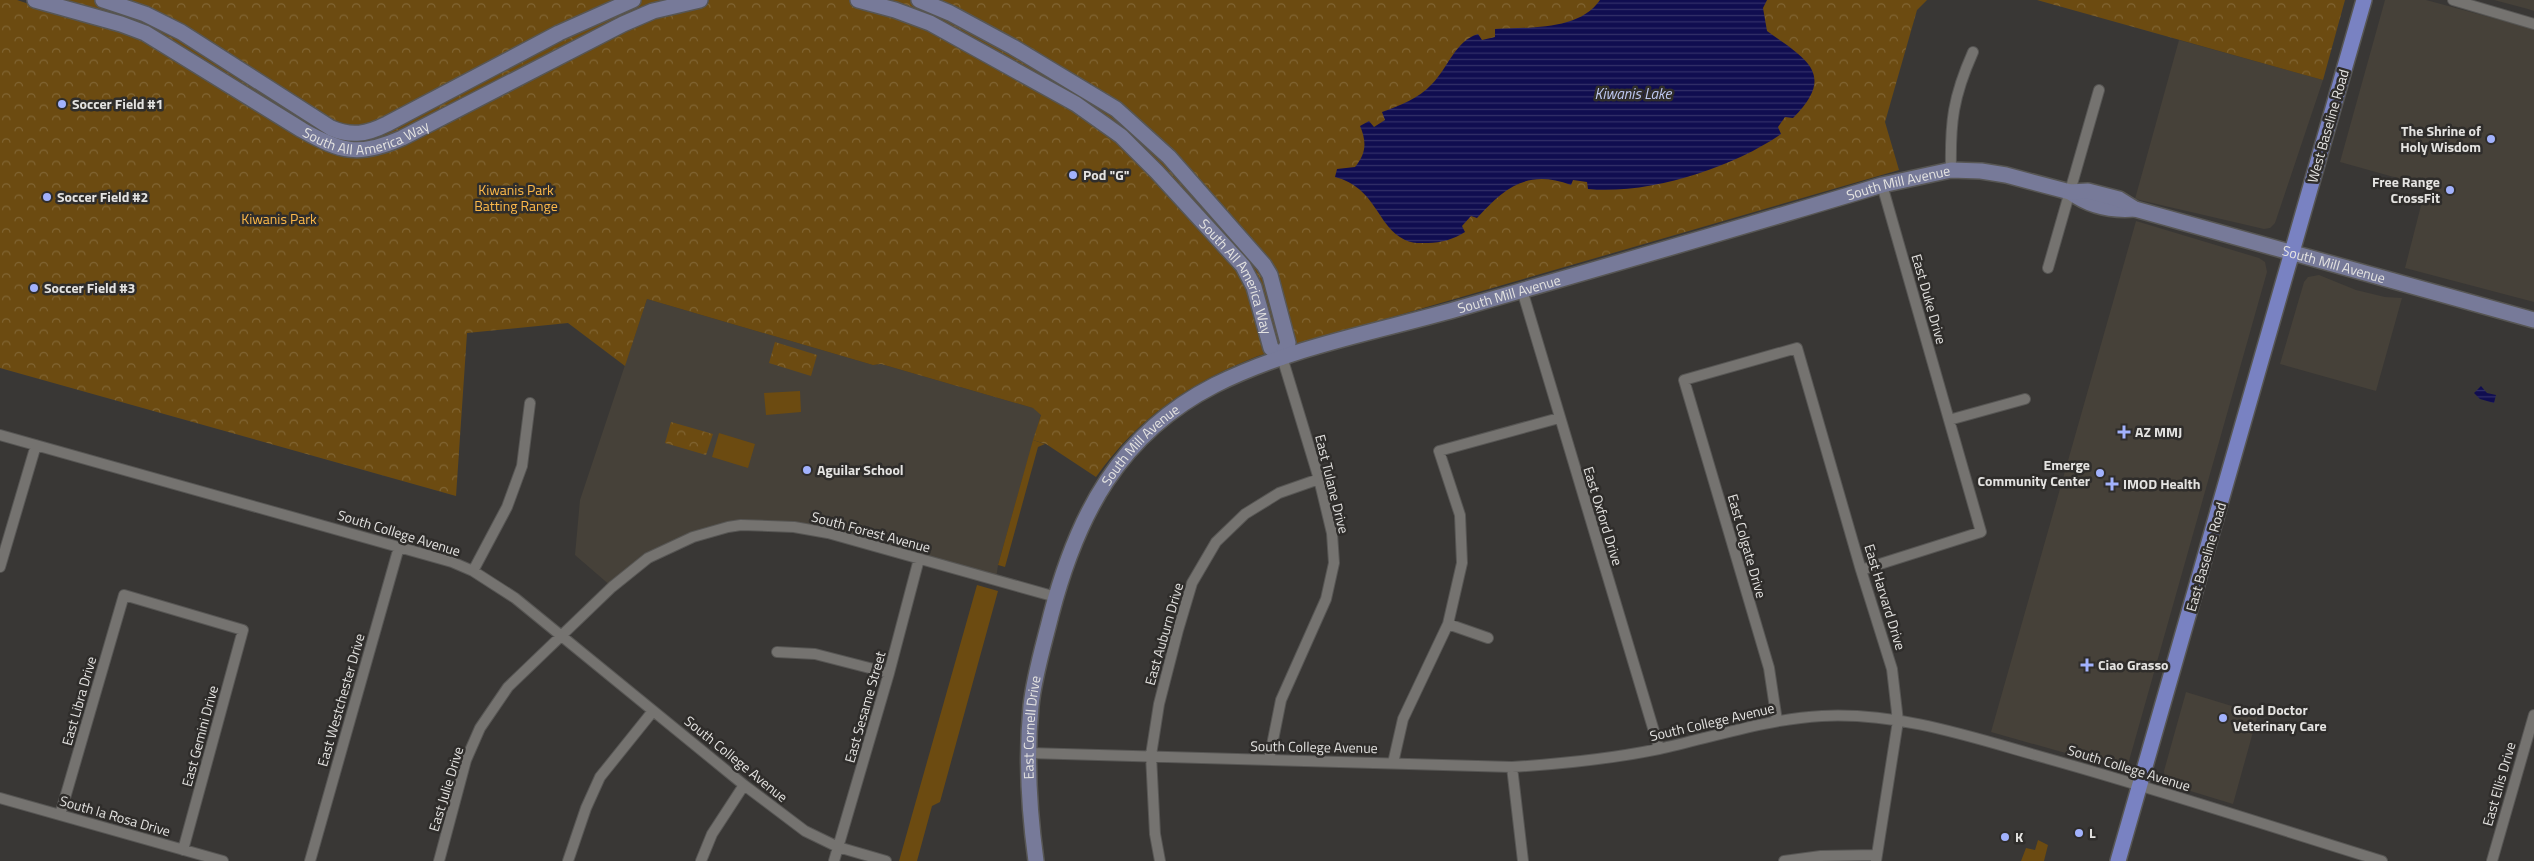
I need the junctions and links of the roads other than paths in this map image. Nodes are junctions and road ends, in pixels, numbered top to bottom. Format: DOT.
graph roads {
  1 [pos="34,0"];
  2 [pos="103,0"];
  3 [pos="633,0"];
  4 [pos="700,0"];
  5 [pos="858,0"];
  6 [pos="919,0"];
  7 [pos="2364,0"];
  8 [pos="2453,0"];
  9 [pos="125,7"];
  10 [pos="121,24"];
  11 [pos="2534,24"];
  12 [pos="540,44"];
  13 [pos="1973,52"];
  14 [pos="548,62"];
  15 [pos="2099,90"];
  16 [pos="287,100"];
  17 [pos="277,115"];
  18 [pos="1132,122"];
  19 [pos="1121,136"];
  20 [pos="1951,170"];
  21 [pos="1882,185"];
  22 [pos="2070,192"];
  23 [pos="2292,252"];
  24 [pos="2048,268"];
  25 [pos="1522,290"];
  26 [pos="1281,316"];
  27 [pos="2534,320"];
  28 [pos="1263,321"];
  29 [pos="1282,357"];
  30 [pos="1684,380"];
  31 [pos="2025,398"];
  32 [pos="530,403"];
  33 [pos="1558,418"];
  34 [pos="1950,420"];
  35 [pos="0,435"];
  36 [pos="36,445"];
  37 [pos="1319,479"];
  38 [pos="399,547"];
  39 [pos="920,559"];
  40 [pos="0,564"];
  41 [pos="1861,570"];
  42 [pos="473,571"];
  43 [pos="124,595"];
  44 [pos="1056,597"];
  45 [pos="1448,624"];
  46 [pos="561,638"];
  47 [pos="1488,638"];
  48 [pos="777,652"];
  49 [pos="889,673"];
  50 [pos="653,711"];
  51 [pos="2534,716"];
  52 [pos="1777,721"];
  53 [pos="1898,721"];
  54 [pos="1660,748"];
  55 [pos="1029,752"];
  56 [pos="1151,755"];
  57 [pos="1269,760"];
  58 [pos="1392,763"];
  59 [pos="1512,767"];
  60 [pos="744,785"];
  61 [pos="2140,785"];
  62 [pos="0,798"];
  63 [pos="60,816"];
  64 [pos="838,847"];
  65 [pos="183,850"];
  66 [pos="1876,858"];
  67 [pos="2365,858"];
  68 [pos="223,861"];
  69 [pos="310,861"];
  70 [pos="439,861"];
  71 [pos="568,861"];
  72 [pos="701,861"];
  73 [pos="834,861"];
  74 [pos="886,861"];
  75 [pos="1036,861"];
  76 [pos="1160,861"];
  77 [pos="1523,861"];
  78 [pos="1784,861"];
  79 [pos="2118,861"];
  80 [pos="2382,861"];
  81 [pos="2492,861"];
  1 -- 10 [label="street, South All America Way"];
  2 -- 9 [label="street, South All America Way"];
  3 -- 12 [label="street, South All America Way"];
  4 -- 14 [label="street, South All America Way"];
  5 -- 19 [label="street, South All America Way"];
  6 -- 18 [label="street, South All America Way"];
  7 -- 23 [label="main road, West Baseline Road"];
  8 -- 11 [label="street"];
  9 -- 10 [label="street"];
  9 -- 16 [label="street, South All America Way"];
  10 -- 17 [label="street, South All America Way"];
  12 -- 14 [label="street"];
  12 -- 16 [label="street, South All America Way"];
  13 -- 20 [label="street"];
  14 -- 17 [label="street, South All America Way"];
  15 -- 22 [label="street"];
  16 -- 17 [label="street"];
  18 -- 19 [label="street"];
  18 -- 26 [label="street, South All America Way"];
  19 -- 28 [label="street, South All America Way"];
  20 -- 21 [label="street, South Mill Avenue"];
  20 -- 22 [label="street, South Mill Avenue"];
  21 -- 25 [label="street, South Mill Avenue"];
  21 -- 34 [label="street, East Duke Drive"];
  22 -- 23 [label="street, South Mill Avenue"];
  22 -- 24 [label="street"];
  23 -- 27 [label="street, South Mill Avenue"];
  23 -- 61 [label="main road, East Baseline Road"];
  25 -- 29 [label="street, South Mill Avenue"];
  25 -- 33 [label="street, East Oxford Drive"];
  26 -- 28 [label="street"];
  26 -- 29 [label="street, South All America Way"];
  28 -- 29 [label="street, South All America Way"];
  29 -- 37 [label="street, East Tulane Drive"];
  29 -- 44 [label="street, South Mill Avenue"];
  30 -- 41 [label="street, East Harvard Drive"];
  30 -- 52 [label="street, East Colgate Drive"];
  31 -- 34 [label="street"];
  32 -- 42 [label="street"];
  33 -- 45 [label="street"];
  33 -- 54 [label="street, East Oxford Drive"];
  34 -- 41 [label="street, East Duke Drive"];
  35 -- 36 [label="street, South College Avenue"];
  36 -- 38 [label="street, South College Avenue"];
  36 -- 40 [label="street"];
  37 -- 56 [label="street, East Auburn Drive"];
  37 -- 57 [label="street, East Tulane Drive"];
  38 -- 42 [label="street, South College Avenue"];
  38 -- 69 [label="street, East Westchester Drive"];
  39 -- 44 [label="street, South Forest Avenue"];
  39 -- 46 [label="street, South Forest Avenue"];
  39 -- 49 [label="street, East Sesame Street"];
  41 -- 53 [label="street, East Harvard Drive"];
  42 -- 46 [label="street, South College Avenue"];
  43 -- 63 [label="street, East Libra Drive"];
  43 -- 65 [label="street, East Gemini Drive"];
  44 -- 55 [label="street, East Cornell Drive"];
  45 -- 47 [label="street"];
  45 -- 58 [label="street"];
  46 -- 50 [label="street, South College Avenue"];
  46 -- 70 [label="street, East Julie Drive"];
  48 -- 49 [label="street"];
  49 -- 64 [label="street, East Sesame Street"];
  50 -- 60 [label="street, South College Avenue"];
  50 -- 71 [label="street"];
  51 -- 81 [label="street, East Ellis Drive"];
  52 -- 53 [label="street, South College Avenue"];
  52 -- 54 [label="street, South College Avenue"];
  53 -- 61 [label="street, South College Avenue"];
  53 -- 66 [label="street, East Harvard Drive"];
  54 -- 59 [label="street, South College Avenue"];
  55 -- 56 [label="street, South College Avenue"];
  55 -- 75 [label="street, East Cornell Drive"];
  56 -- 57 [label="street, South College Avenue"];
  56 -- 76 [label="street, East Auburn Drive"];
  57 -- 58 [label="street, South College Avenue"];
  58 -- 59 [label="street, South College Avenue"];
  59 -- 77 [label="street"];
  60 -- 64 [label="street, South College Avenue"];
  60 -- 72 [label="street"];
  61 -- 67 [label="street, South College Avenue"];
  61 -- 79 [label="main road, East Baseline Road"];
  62 -- 63 [label="street, South la Rosa Drive"];
  63 -- 65 [label="street, South la Rosa Drive"];
  64 -- 73 [label="street, East Sesame Street"];
  64 -- 74 [label="street, South College Avenue"];
  65 -- 68 [label="street, South la Rosa Drive"];
  66 -- 78 [label="street"];
  67 -- 80 [label="street, South College Avenue"];
}
